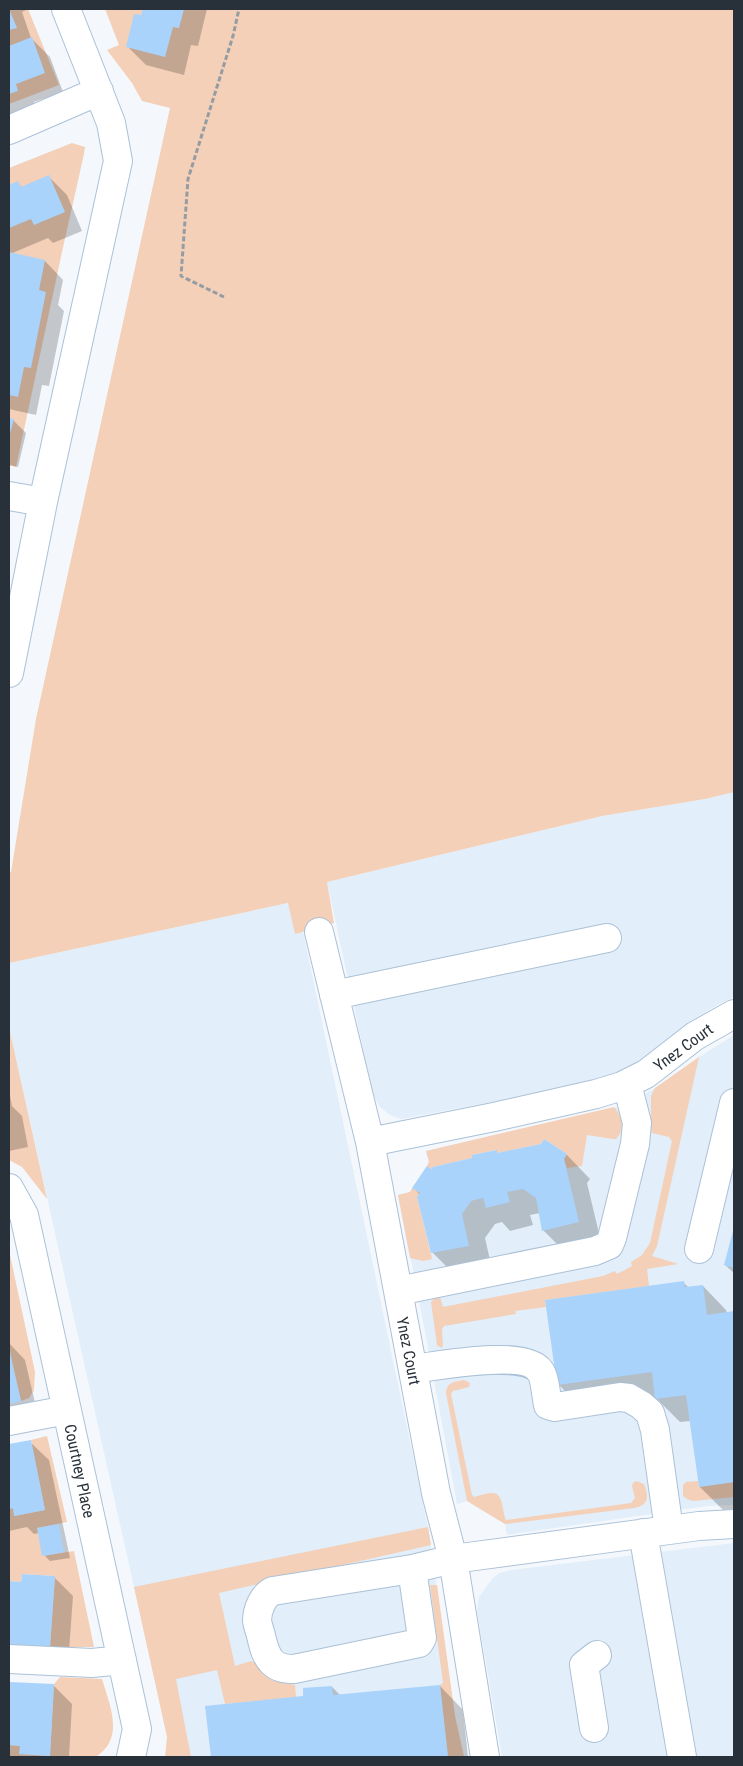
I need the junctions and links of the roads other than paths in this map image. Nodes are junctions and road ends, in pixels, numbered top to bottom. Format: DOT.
graph roads {
  1 [pos="66,9"];
  2 [pos="99,91"];
  3 [pos="9,130"];
  4 [pos="9,496"];
  5 [pos="43,502"];
  6 [pos="9,673"];
  7 [pos="319,932"];
  8 [pos="607,938"];
  9 [pos="334,995"];
  10 [pos="730,1025"];
  11 [pos="626,1084"];
  12 [pos="734,1103"];
  13 [pos="370,1142"];
  14 [pos="9,1188"];
  15 [pos="699,1249"];
  16 [pos="398,1291"];
  17 [pos="413,1369"];
  18 [pos="67,1410"];
  19 [pos="9,1421"];
  20 [pos="734,1524"];
  21 [pos="656,1532"];
  22 [pos="453,1559"];
  23 [pos="412,1569"];
  24 [pos="596,1655"];
  25 [pos="9,1659"];
  26 [pos="122,1660"];
  27 [pos="594,1728"];
  28 [pos="131,1757"];
  29 [pos="484,1757"];
  30 [pos="682,1757"];
  1 -- 2 [label="street"];
  2 -- 3 [label="street"];
  2 -- 5 [label="street"];
  4 -- 5 [label="street"];
  5 -- 6 [label="street"];
  7 -- 9 [label="street, Ynez Court"];
  8 -- 9 [label="street"];
  9 -- 13 [label="street, Ynez Court"];
  10 -- 11 [label="street, Ynez Court"];
  11 -- 13 [label="street, Ynez Court"];
  11 -- 16 [label="street"];
  12 -- 15 [label="street"];
  13 -- 16 [label="street, Ynez Court"];
  14 -- 18 [label="street, Courtney Place"];
  16 -- 17 [label="street, Ynez Court"];
  17 -- 21 [label="street"];
  17 -- 22 [label="street, Ynez Court"];
  18 -- 19 [label="street"];
  18 -- 26 [label="street, Courtney Place"];
  20 -- 21 [label="street"];
  21 -- 22 [label="street"];
  21 -- 30 [label="street"];
  22 -- 23 [label="street"];
  22 -- 29 [label="street, Ynez Court"];
  23 -- 23 [label="street"];
  24 -- 27 [label="street"];
  25 -- 26 [label="street"];
  26 -- 28 [label="street, Courtney Place"];
}
